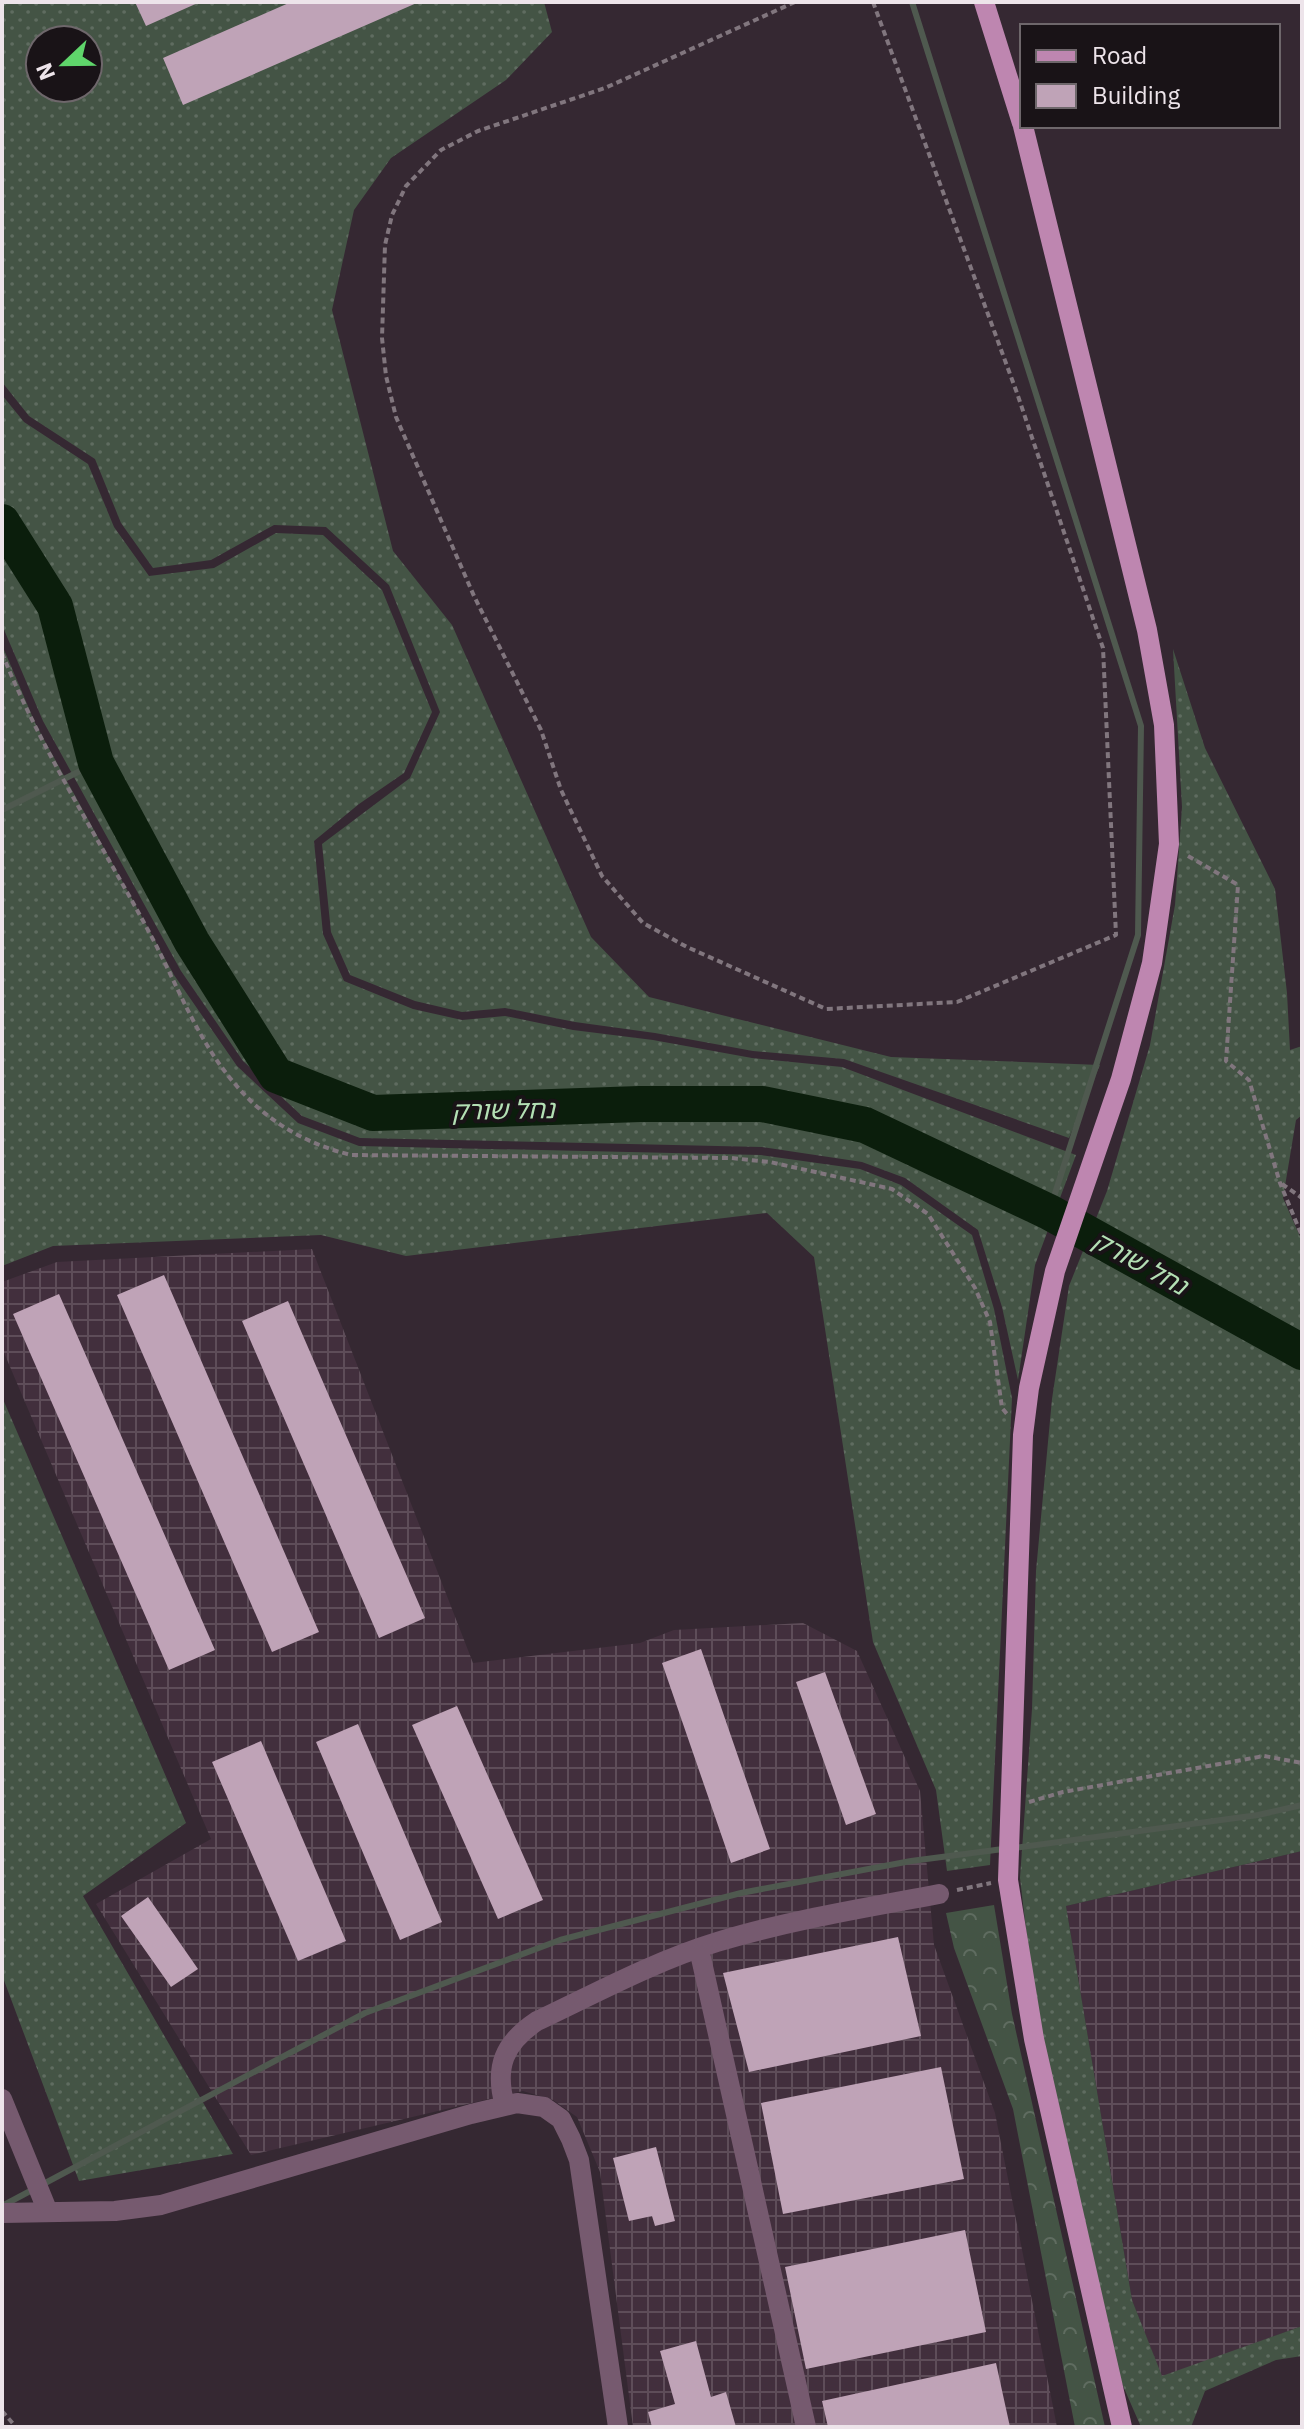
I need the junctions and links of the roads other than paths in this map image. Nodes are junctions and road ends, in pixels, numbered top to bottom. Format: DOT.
graph roads {
  1 [pos="984,2"];
  2 [pos="1020,119"];
  3 [pos="1023,128"];
  4 [pos="939,1894"];
  5 [pos="699,1949"];
  6 [pos="2,2099"];
  7 [pos="505,2106"];
  8 [pos="48,2212"];
  9 [pos="2,2213"];
  10 [pos="618,2427"];
  11 [pos="806,2427"];
  12 [pos="1122,2427"];
  1 -- 2 [label="main road"];
  3 -- 12 [label="main road"];
  4 -- 5 [label="street"];
  5 -- 7 [label="street"];
  5 -- 11 [label="street"];
  6 -- 8 [label="street"];
  7 -- 8 [label="street"];
  7 -- 10 [label="street"];
  8 -- 9 [label="street"];
}
